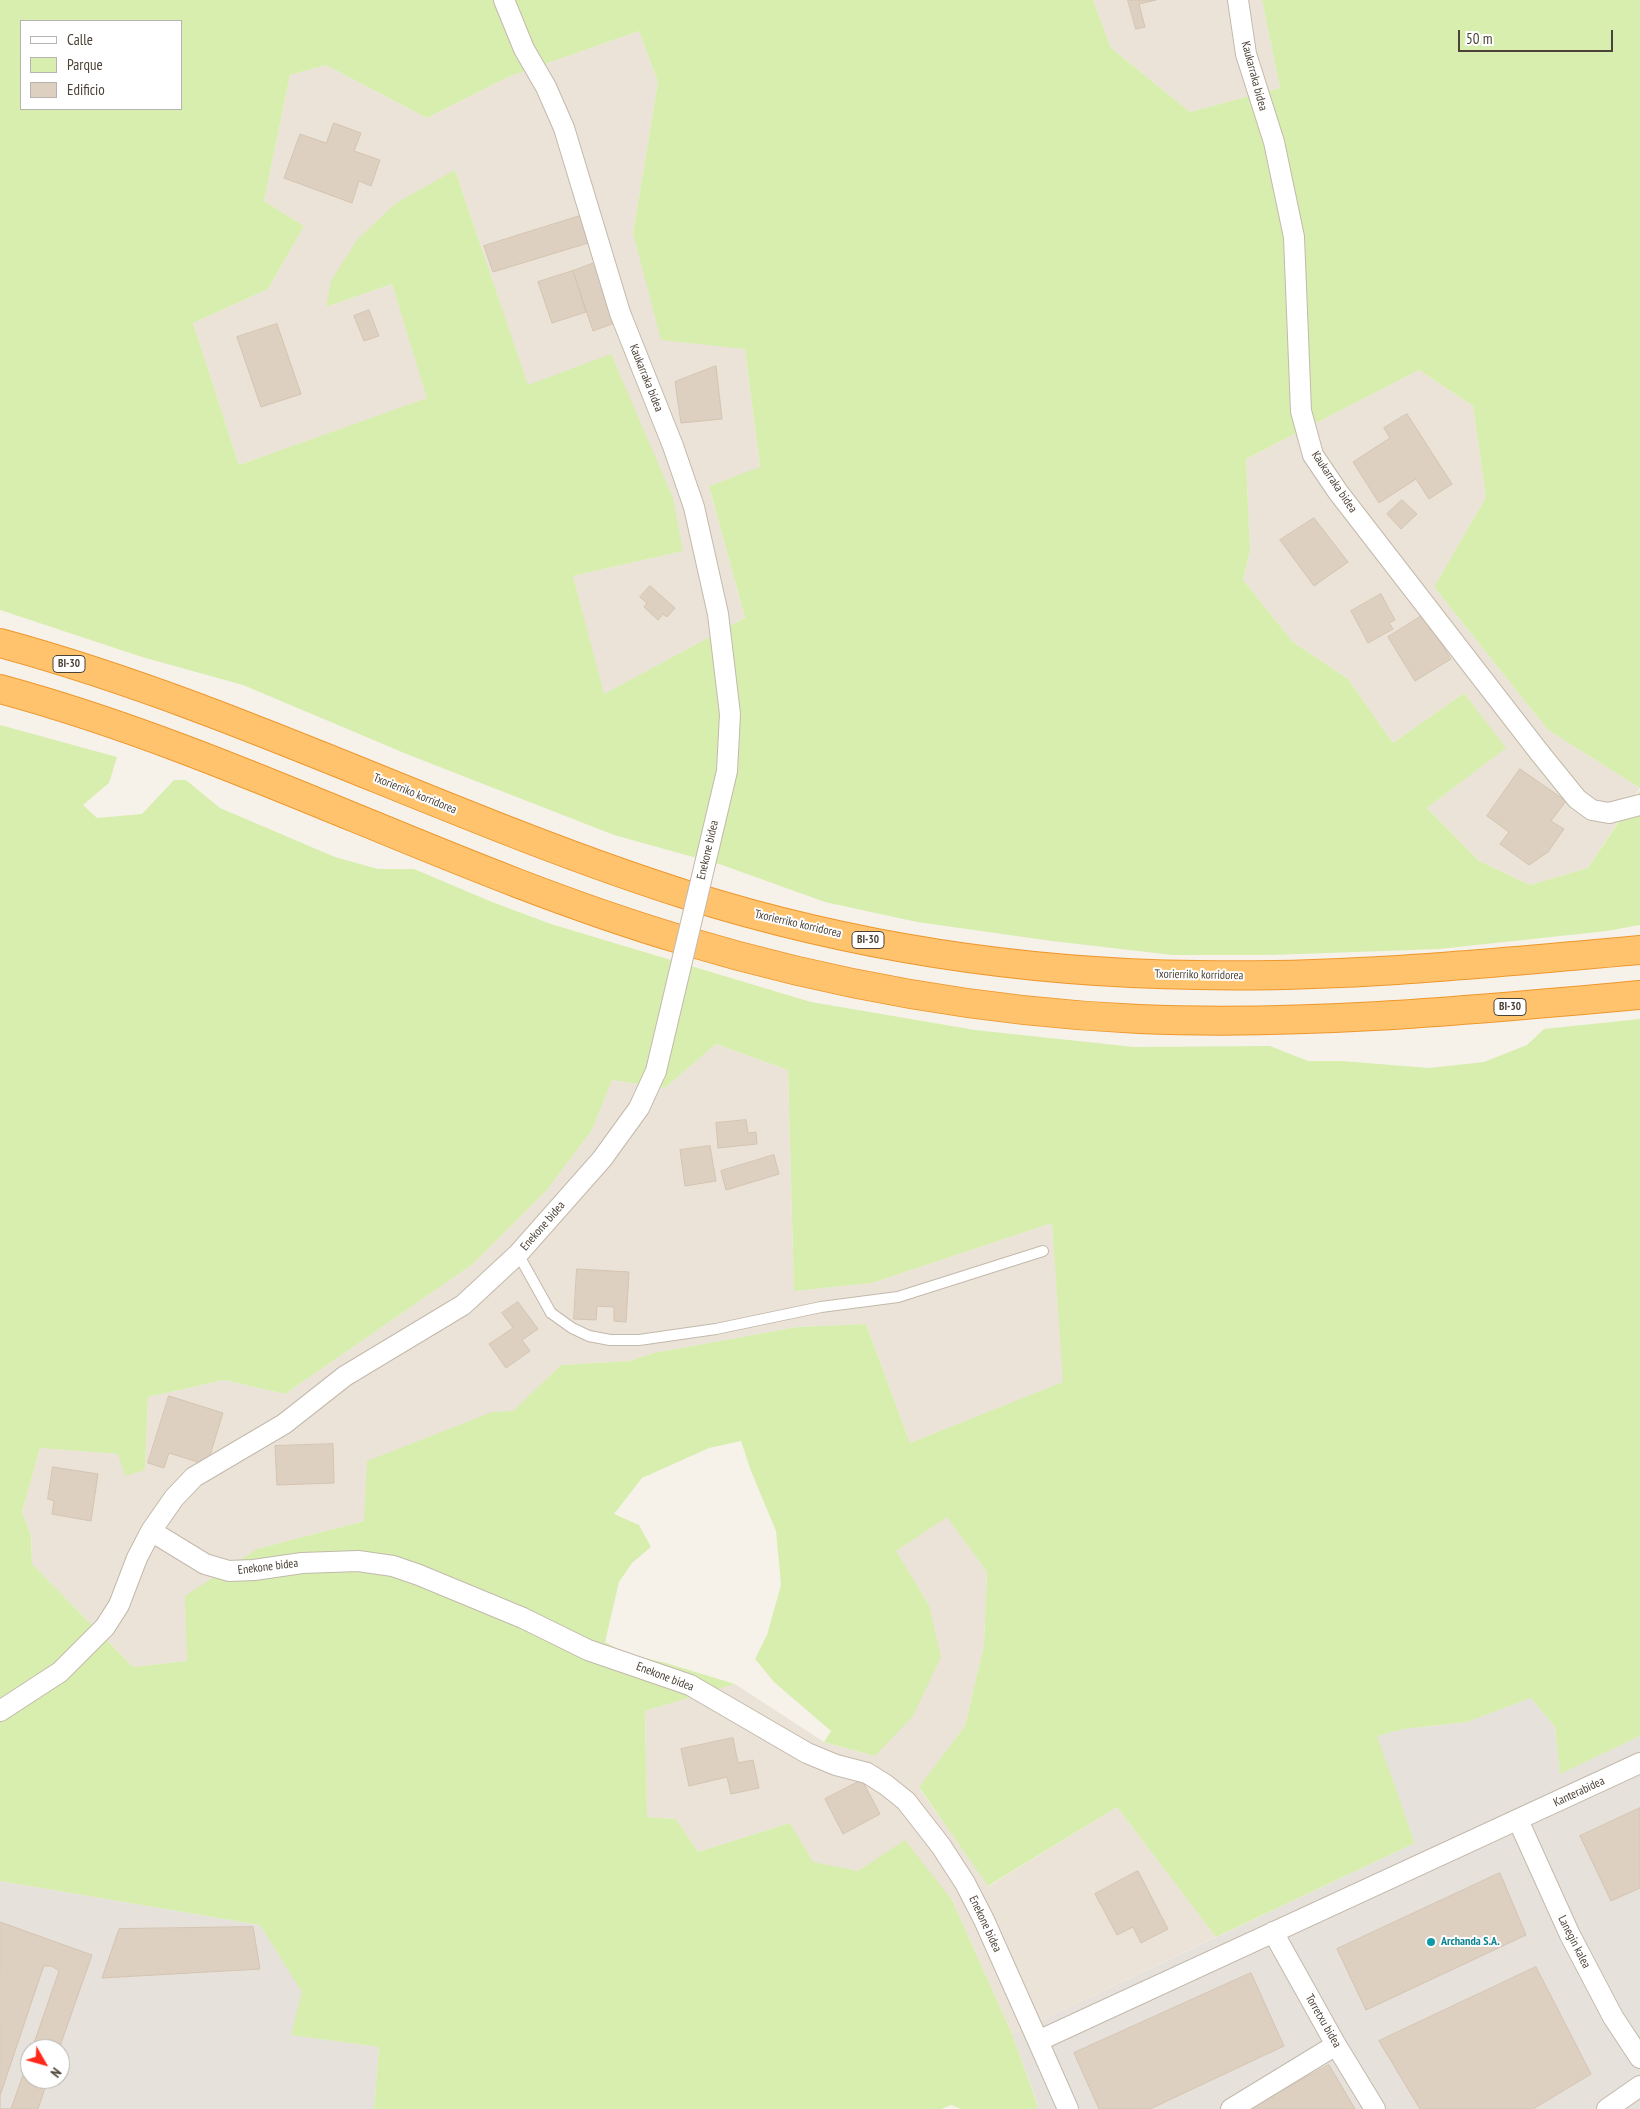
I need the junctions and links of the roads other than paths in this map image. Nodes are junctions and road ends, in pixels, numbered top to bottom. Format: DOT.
graph roads {
  1 [pos="504,0"];
  2 [pos="1238,0"];
  3 [pos="0,643"];
  4 [pos="0,690"];
  5 [pos="727,771"];
  6 [pos="1640,805"];
  7 [pos="1640,950"];
  8 [pos="1640,995"];
  9 [pos="1043,1251"];
  10 [pos="518,1254"];
  11 [pos="151,1531"];
  12 [pos="0,1711"];
  13 [pos="1640,1763"];
  14 [pos="1518,1820"];
  15 [pos="1273,1932"];
  16 [pos="1038,2041"];
  17 [pos="1336,2045"];
  18 [pos="1640,2058"];
  19 [pos="1640,2086"];
  20 [pos="1068,2109"];
  21 [pos="1231,2109"];
  22 [pos="1375,2109"];
  23 [pos="1607,2109"];
  1 -- 5 [label="street, Kaukarraka bidea"];
  2 -- 6 [label="street, Kaukarraka bidea"];
  3 -- 7 [label="highway, Txorierriko korridorea / BI-30"];
  4 -- 8 [label="highway, BI-30"];
  5 -- 10 [label="street, Enekone bidea, bridge"];
  9 -- 10 [label="lane"];
  10 -- 11 [label="street, Enekone bidea"];
  11 -- 12 [label="street, Enekone bidea"];
  11 -- 16 [label="street, Enekone bidea"];
  13 -- 14 [label="street, Kanterabidea"];
  14 -- 15 [label="street, Kanterabidea"];
  14 -- 18 [label="street, Lanegin kalea"];
  15 -- 16 [label="street, Kanterabidea"];
  15 -- 17 [label="street, Torretxu bidea"];
  16 -- 20 [label="street, Enekone bidea"];
  17 -- 21 [label="street"];
  17 -- 22 [label="street, Torretxu bidea"];
  19 -- 23 [label="street"];
}
